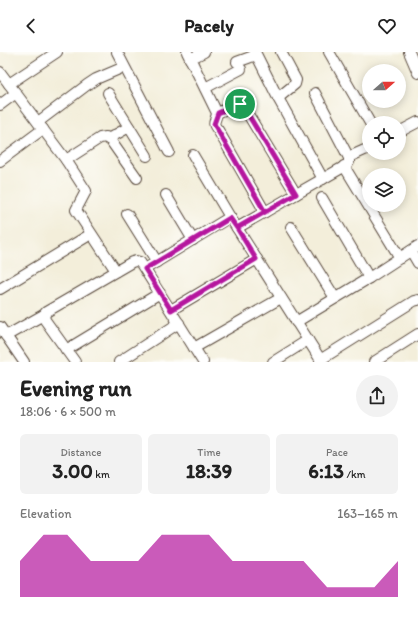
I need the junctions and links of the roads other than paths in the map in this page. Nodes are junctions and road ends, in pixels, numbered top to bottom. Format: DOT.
graph roads {
  1 [pos="57,52"];
  2 [pos="117,52"];
  3 [pos="204,52"];
  4 [pos="281,52"];
  5 [pos="329,52"];
  6 [pos="409,52"];
  7 [pos="256,54"];
  8 [pos="189,55"];
  9 [pos="124,67"];
  10 [pos="0,72"];
  11 [pos="418,73"];
  12 [pos="9,84"];
  13 [pos="205,88"];
  14 [pos="16,93"];
  15 [pos="108,93"];
  16 [pos="315,93"];
  17 [pos="278,98"];
  18 [pos="0,105"];
  19 [pos="218,113"];
  20 [pos="366,116"];
  21 [pos="418,122"];
  22 [pos="40,125"];
  23 [pos="129,127"];
  24 [pos="406,128"];
  25 [pos="108,139"];
  26 [pos="362,151"];
  27 [pos="169,152"];
  28 [pos="193,155"];
  29 [pos="147,156"];
  30 [pos="66,160"];
  31 [pos="0,161"];
  32 [pos="347,162"];
  33 [pos="137,178"];
  34 [pos="323,179"];
  35 [pos="296,194"];
  36 [pos="166,195"];
  37 [pos="322,198"];
  38 [pos="265,212"];
  39 [pos="127,214"];
  40 [pos="230,218"];
  41 [pos="291,227"];
  42 [pos="237,228"];
  43 [pos="92,234"];
  44 [pos="193,240"];
  45 [pos="414,249"];
  46 [pos="400,258"];
  47 [pos="256,259"];
  48 [pos="157,262"];
  49 [pos="418,263"];
  50 [pos="145,269"];
  51 [pos="116,271"];
  52 [pos="369,278"];
  53 [pos="0,289"];
  54 [pos="160,293"];
  55 [pos="281,298"];
  56 [pos="335,298"];
  57 [pos="418,300"];
  58 [pos="171,310"];
  59 [pos="45,314"];
  60 [pos="296,322"];
  61 [pos="179,324"];
  62 [pos="3,332"];
  63 [pos="418,334"];
  64 [pos="308,340"];
  65 [pos="194,348"];
  66 [pos="66,350"];
  67 [pos="321,361"];
  68 [pos="24,362"];
  69 [pos="75,362"];
  70 [pos="119,362"];
  71 [pos="203,362"];
  72 [pos="273,362"];
  73 [pos="374,362"];
  1 -- 12 [label="street"];
  2 -- 9 [label="street"];
  3 -- 8 [label="street"];
  4 -- 17 [label="street"];
  5 -- 20 [label="street"];
  6 -- 11 [label="street"];
  7 -- 13 [label="street"];
  7 -- 17 [label="street"];
  8 -- 13 [label="street"];
  9 -- 22 [label="street"];
  9 -- 27 [label="street"];
  10 -- 12 [label="street"];
  12 -- 14 [label="street"];
  13 -- 19 [label="street"];
  14 -- 18 [label="street"];
  14 -- 22 [label="street"];
  15 -- 23 [label="street"];
  16 -- 32 [label="street"];
  17 -- 34 [label="street"];
  19 -- 35 [label="street"];
  19 -- 38 [label="street"];
  21 -- 24 [label="street"];
  22 -- 30 [label="street"];
  22 -- 31 [label="street"];
  23 -- 25 [label="street"];
  23 -- 29 [label="street"];
  25 -- 30 [label="street"];
  25 -- 33 [label="street"];
  26 -- 32 [label="street"];
  28 -- 40 [label="street"];
  30 -- 43 [label="street"];
  32 -- 34 [label="street"];
  32 -- 46 [label="street"];
  34 -- 35 [label="street"];
  35 -- 38 [label="street"];
  36 -- 44 [label="street"];
  37 -- 52 [label="street"];
  38 -- 42 [label="street"];
  39 -- 48 [label="street"];
  40 -- 42 [label="street"];
  40 -- 44 [label="street"];
  41 -- 56 [label="street"];
  42 -- 47 [label="street"];
  43 -- 51 [label="street"];
  43 -- 53 [label="street"];
  44 -- 48 [label="street"];
  45 -- 46 [label="street"];
  45 -- 49 [label="street"];
  46 -- 52 [label="street"];
  47 -- 55 [label="street"];
  47 -- 58 [label="street"];
  48 -- 50 [label="street"];
  50 -- 51 [label="street"];
  50 -- 54 [label="street"];
  51 -- 59 [label="street"];
  52 -- 56 [label="street"];
  54 -- 58 [label="street"];
  54 -- 66 [label="street"];
  55 -- 60 [label="street"];
  55 -- 65 [label="street"];
  56 -- 60 [label="street"];
  57 -- 67 [label="street"];
  58 -- 61 [label="street"];
  59 -- 62 [label="street"];
  59 -- 66 [label="street"];
  60 -- 64 [label="street"];
  61 -- 65 [label="street"];
  61 -- 70 [label="street"];
  62 -- 68 [label="street"];
  63 -- 73 [label="street"];
  64 -- 67 [label="street"];
  64 -- 72 [label="street"];
  65 -- 71 [label="street"];
  66 -- 69 [label="street"];
}
